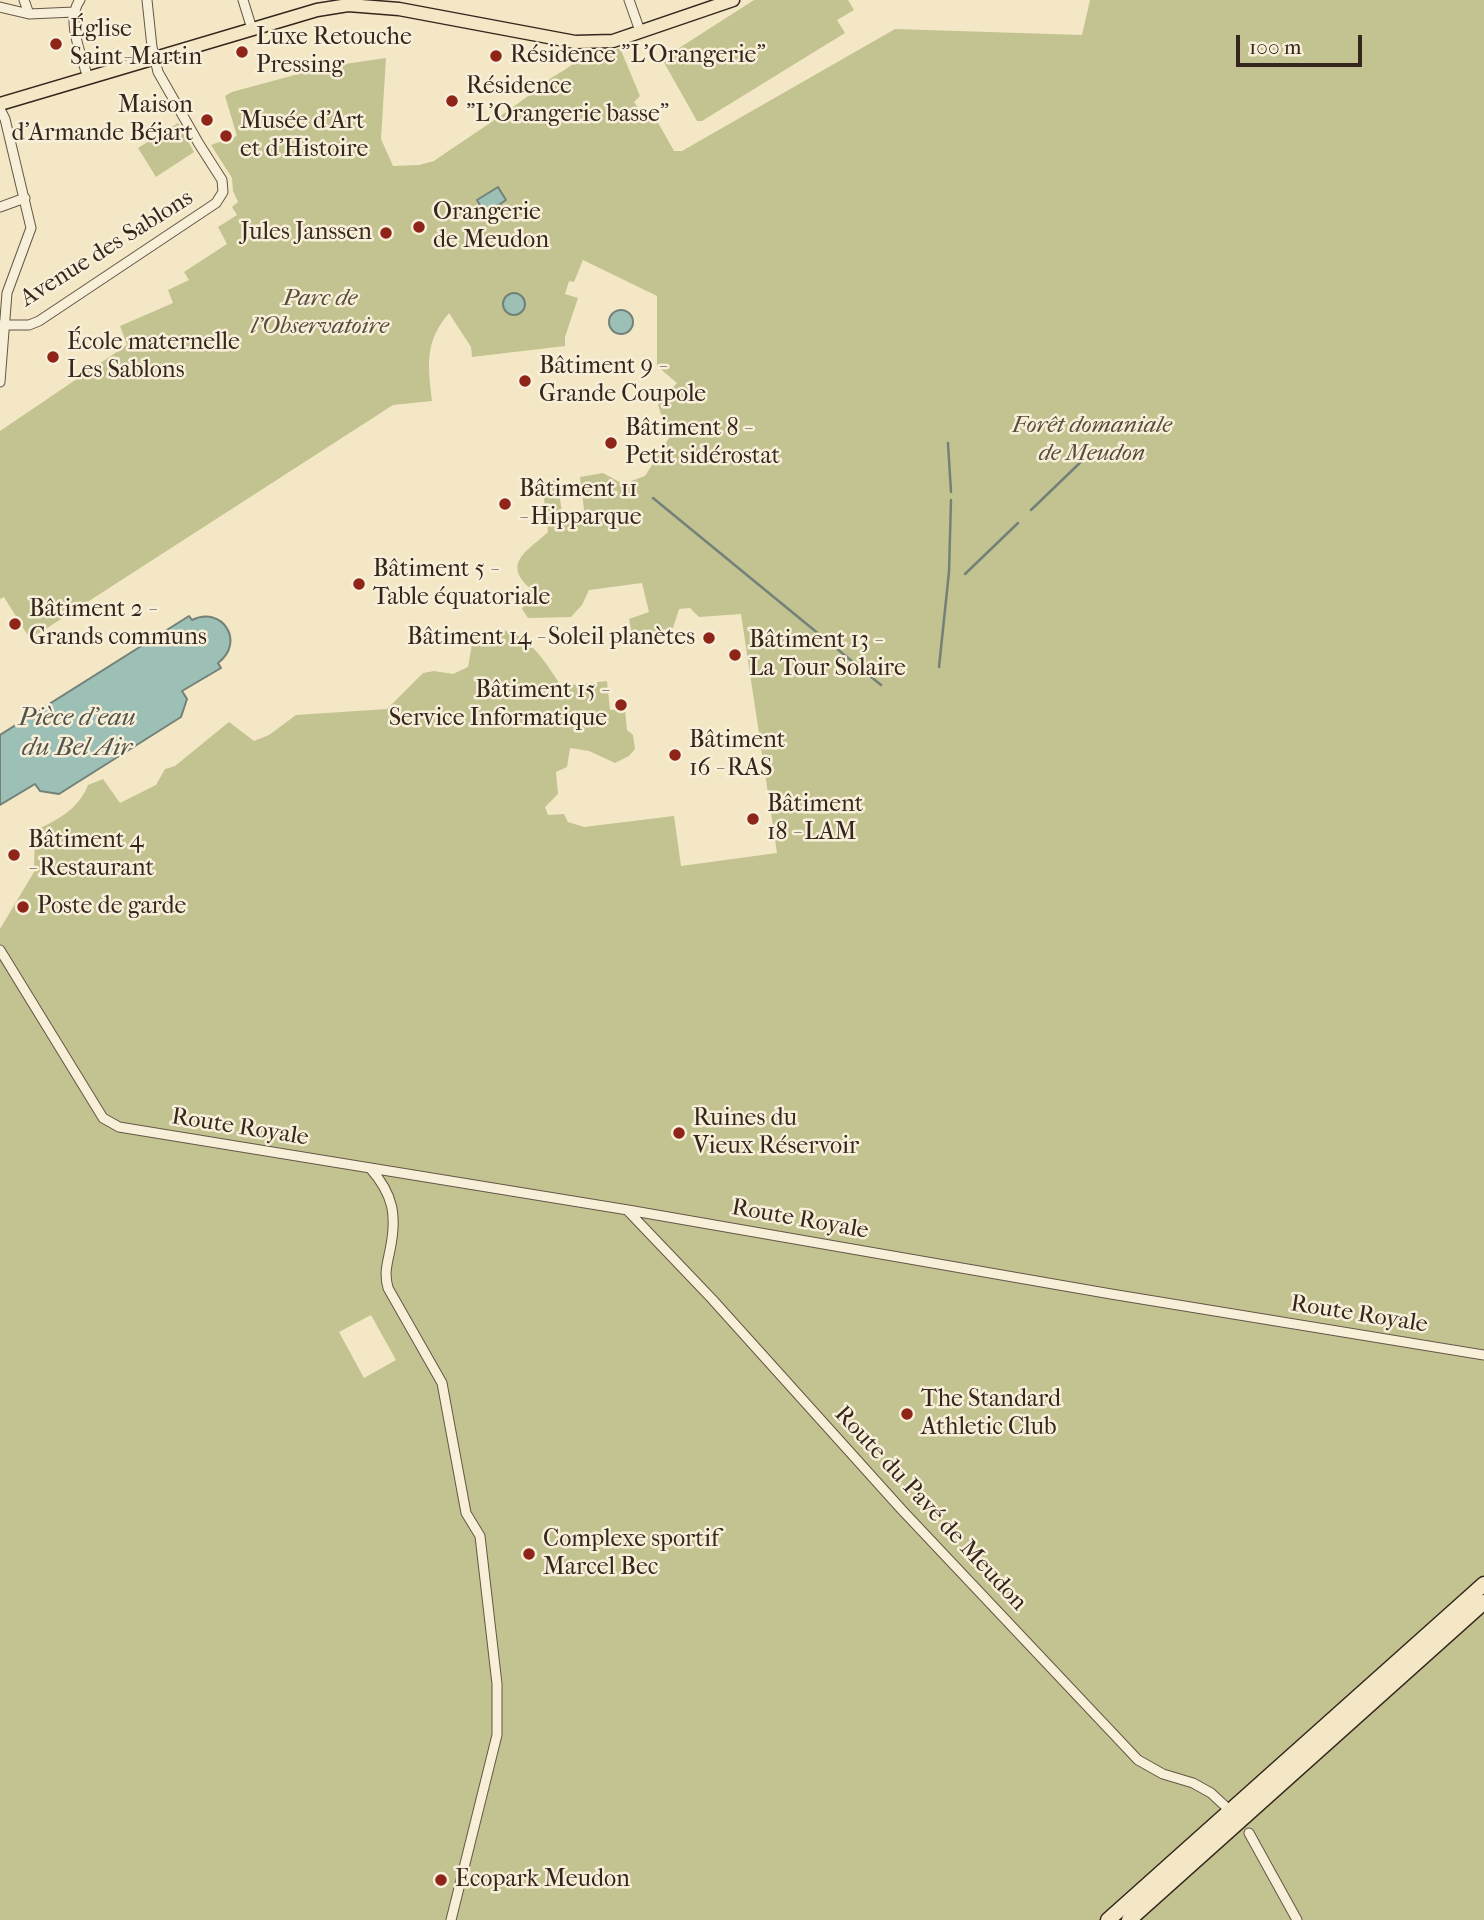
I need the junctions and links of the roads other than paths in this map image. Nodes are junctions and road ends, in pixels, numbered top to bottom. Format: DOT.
graph roads {
  1 [pos="24,0"];
  2 [pos="80,0"];
  3 [pos="147,0"];
  4 [pos="243,0"];
  5 [pos="629,0"];
  6 [pos="733,0"];
  7 [pos="0,8"];
  8 [pos="74,12"];
  9 [pos="29,14"];
  10 [pos="252,29"];
  11 [pos="640,32"];
  12 [pos="155,59"];
  13 [pos="88,78"];
  14 [pos="0,104"];
  15 [pos="0,109"];
  16 [pos="25,198"];
  17 [pos="0,207"];
  18 [pos="3,325"];
  19 [pos="0,382"];
  20 [pos="0,950"];
  21 [pos="369,1168"];
  22 [pos="628,1210"];
  23 [pos="1484,1355"];
  24 [pos="1484,1584"];
  25 [pos="1484,1602"];
  26 [pos="1225,1806"];
  27 [pos="1250,1833"];
  28 [pos="452,1920"];
  29 [pos="1108,1920"];
  30 [pos="1129,1920"];
  31 [pos="1297,1920"];
  1 -- 9 [label="street"];
  2 -- 8 [label="street"];
  3 -- 12 [label="street"];
  4 -- 10 [label="street"];
  5 -- 11 [label="street"];
  6 -- 11 [label="main road"];
  7 -- 9 [label="street"];
  8 -- 9 [label="street"];
  8 -- 13 [label="street"];
  10 -- 11 [label="main road"];
  10 -- 12 [label="main road"];
  12 -- 13 [label="main road"];
  12 -- 18 [label="street, Avenue des Sablons"];
  13 -- 14 [label="main road"];
  15 -- 16 [label="street"];
  16 -- 17 [label="street"];
  16 -- 18 [label="street"];
  18 -- 19 [label="street"];
  20 -- 21 [label="street, Route Royale"];
  21 -- 22 [label="street, Route Royale"];
  21 -- 28 [label="street"];
  22 -- 23 [label="street, Route Royale"];
  22 -- 26 [label="street, Route du Pavé de Meudon"];
  24 -- 29 [label="highway"];
  25 -- 30 [label="highway"];
  27 -- 31 [label="street"];
}
